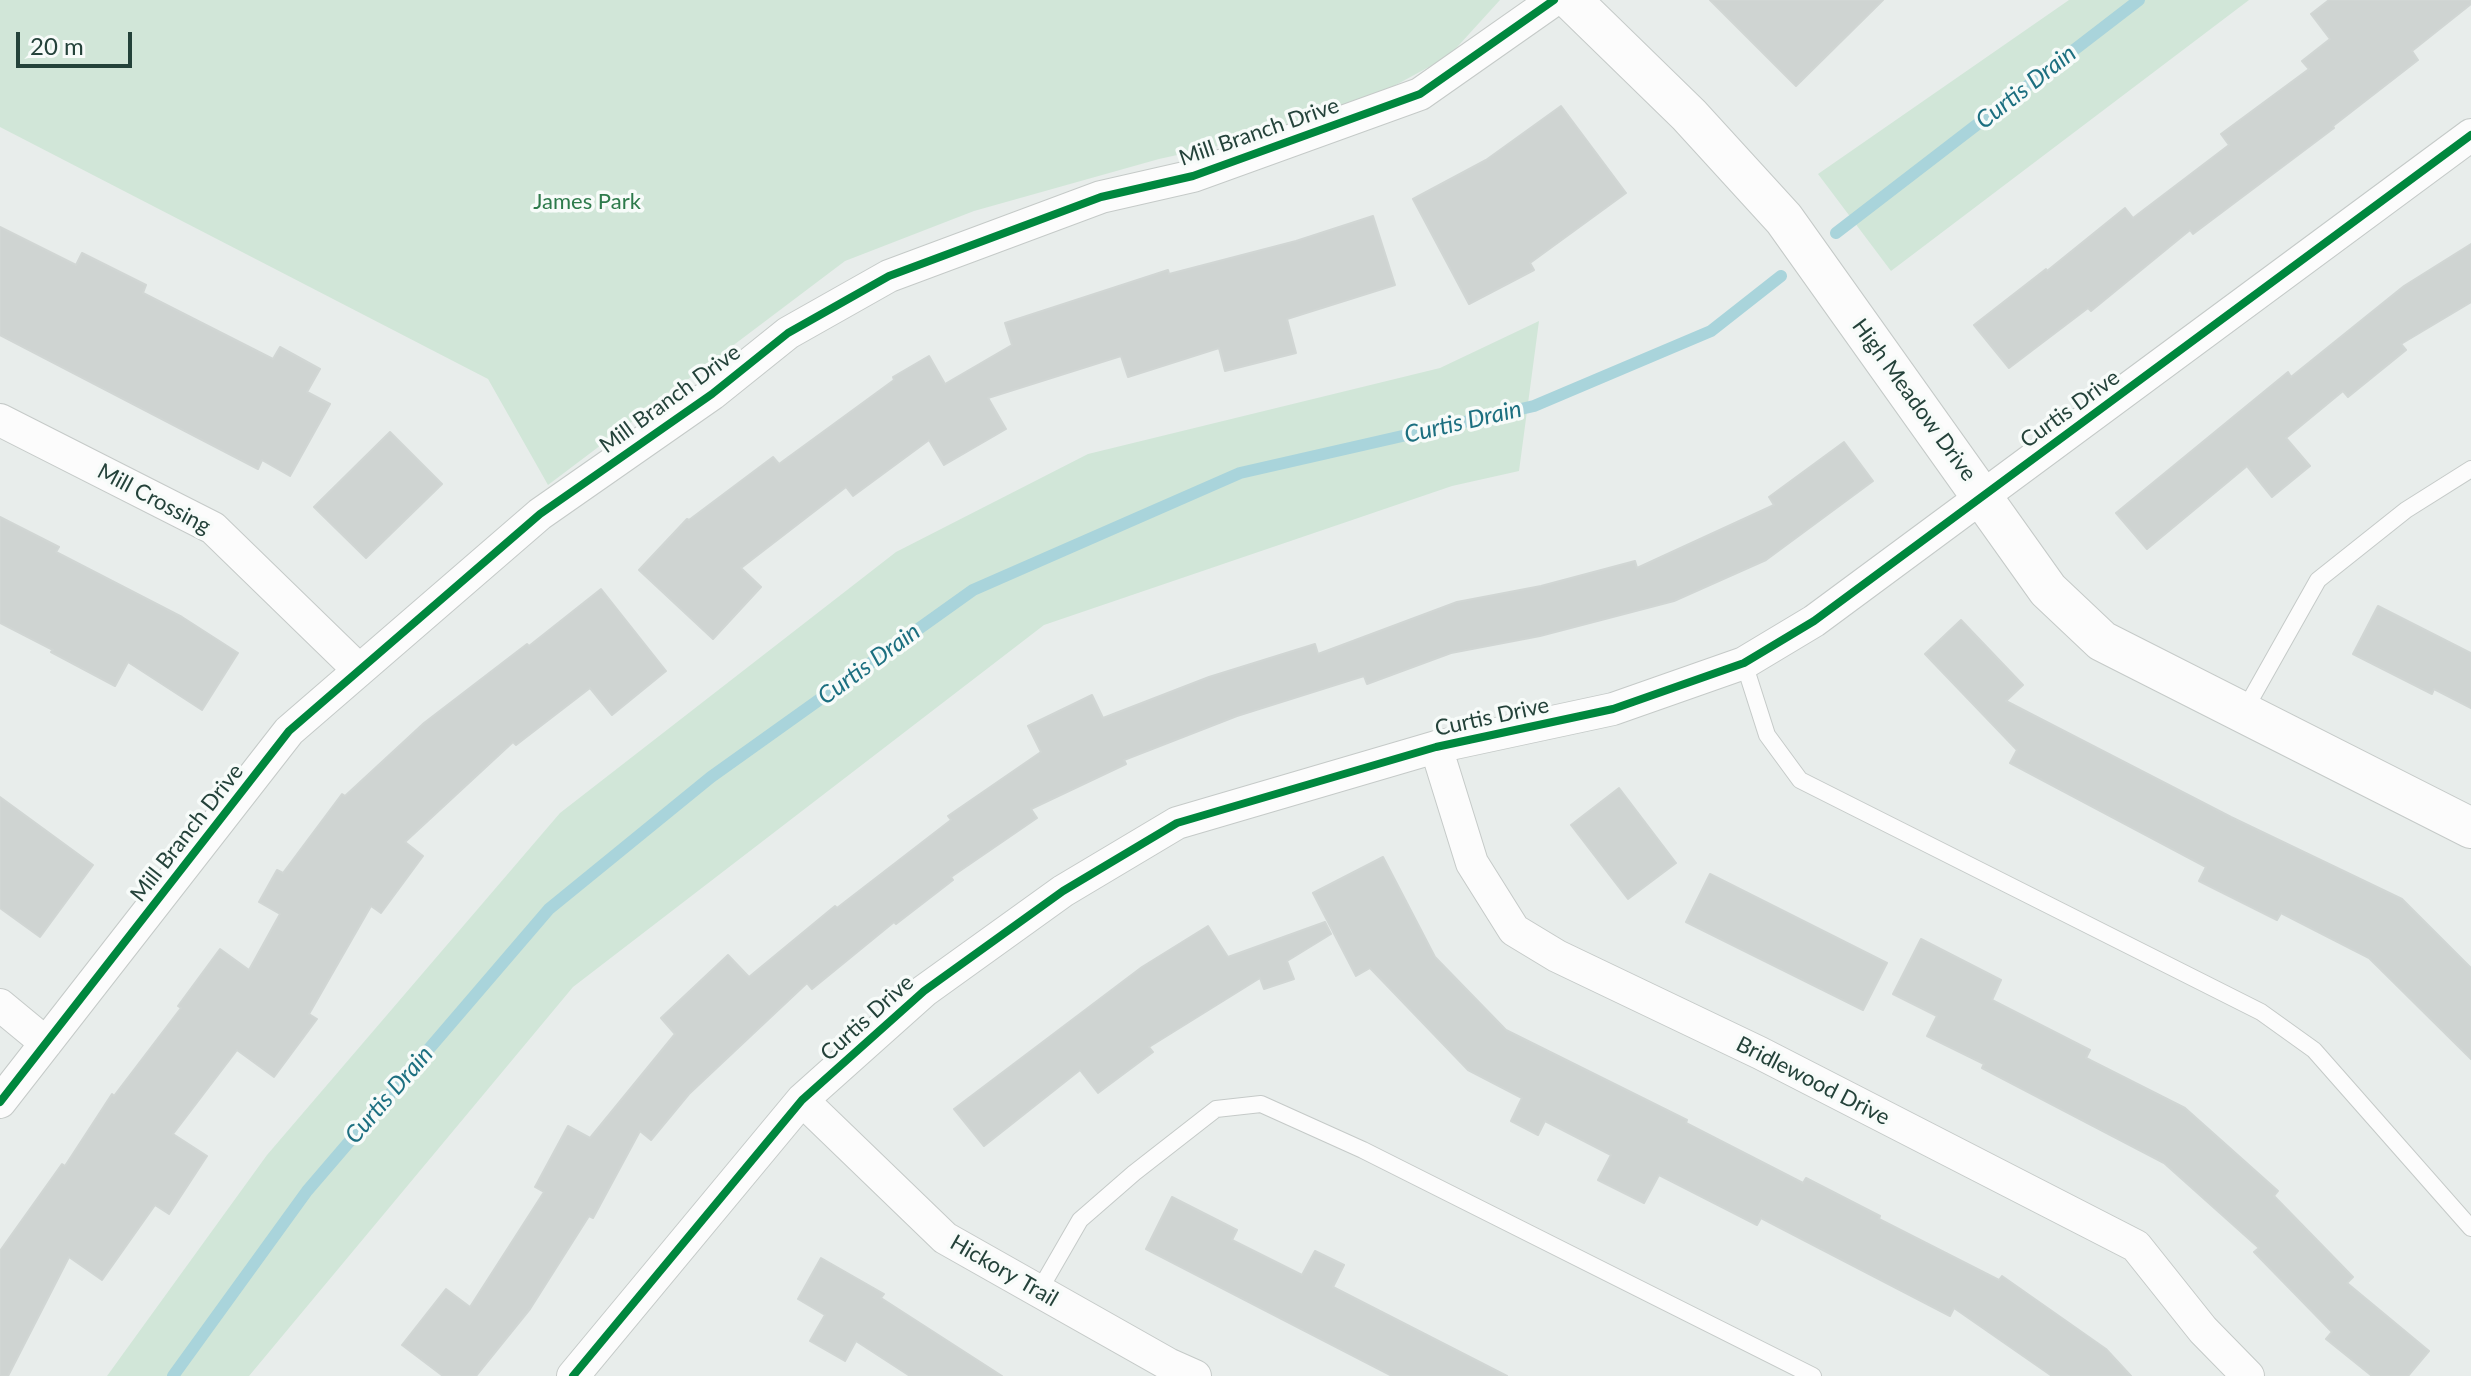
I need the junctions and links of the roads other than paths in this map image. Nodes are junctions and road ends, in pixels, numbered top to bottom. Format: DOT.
graph roads {
  1 [pos="1554,0"];
  2 [pos="1571,0"];
  3 [pos="2471,135"];
  4 [pos="0,420"];
  5 [pos="2471,469"];
  6 [pos="1982,496"];
  7 [pos="1744,663"];
  8 [pos="359,670"];
  9 [pos="2243,713"];
  10 [pos="1436,747"];
  11 [pos="2471,828"];
  12 [pos="0,1005"];
  13 [pos="46,1043"];
  14 [pos="802,1100"];
  15 [pos="0,1102"];
  16 [pos="2471,1228"];
  17 [pos="1039,1291"];
  18 [pos="573,1376"];
  19 [pos="1195,1376"];
  20 [pos="1813,1376"];
  21 [pos="2248,1376"];
  1 -- 8 [label="street, Mill Branch Drive"];
  2 -- 6 [label="street, High Meadow Drive"];
  3 -- 6 [label="street, Curtis Drive"];
  4 -- 8 [label="street, Mill Crossing"];
  5 -- 9 [label="lane"];
  6 -- 7 [label="street, Curtis Drive"];
  6 -- 9 [label="street, High Meadow Drive"];
  7 -- 10 [label="street, Curtis Drive"];
  7 -- 16 [label="lane"];
  8 -- 13 [label="street, Mill Branch Drive"];
  9 -- 11 [label="street, High Meadow Drive"];
  10 -- 14 [label="street, Curtis Drive"];
  10 -- 21 [label="street, Bridlewood Drive"];
  12 -- 13 [label="street"];
  13 -- 15 [label="street, Mill Branch Drive"];
  14 -- 17 [label="street, Hickory Trail"];
  14 -- 18 [label="street, Curtis Drive"];
  17 -- 19 [label="street, Hickory Trail"];
  17 -- 20 [label="lane"];
}
